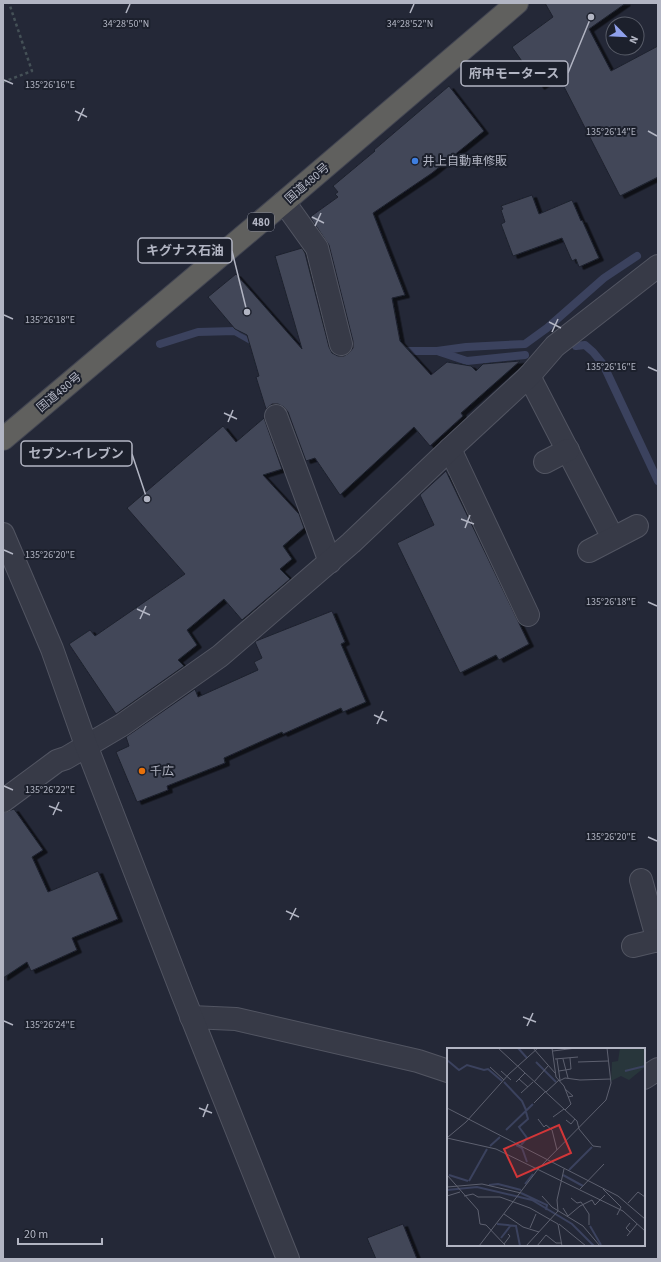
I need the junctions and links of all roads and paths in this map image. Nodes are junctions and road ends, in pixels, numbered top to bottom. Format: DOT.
graph roads {
  1 [pos="10,3"];
  2 [pos="517,3"];
  3 [pos="3,82"];
  4 [pos="284,202"];
  5 [pos="658,266"];
  6 [pos="341,344"];
  7 [pos="529,376"];
  8 [pos="276,416"];
  9 [pos="3,439"];
  10 [pos="450,449"];
  11 [pos="568,450"];
  12 [pos="545,462"];
  13 [pos="637,526"];
  14 [pos="3,534"];
  15 [pos="613,538"];
  16 [pos="589,551"];
  17 [pos="330,562"];
  18 [pos="528,615"];
  19 [pos="86,745"];
  20 [pos="3,801"];
  21 [pos="642,880"];
  22 [pos="658,941"];
  23 [pos="633,946"];
  24 [pos="191,1017"];
  25 [pos="658,1068"];
  26 [pos="447,1071"];
  27 [pos="645,1077"];
  28 [pos="288,1259"];
  1 -- 3 [label="path"];
  2 -- 4 [label="highway, 国道480号 / 480"];
  4 -- 6 [label="street"];
  4 -- 9 [label="highway, 国道480号 / 480"];
  5 -- 7 [label="street"];
  7 -- 10 [label="street"];
  7 -- 11 [label="street"];
  8 -- 17 [label="street"];
  10 -- 17 [label="street"];
  10 -- 18 [label="street"];
  11 -- 12 [label="street"];
  11 -- 15 [label="street"];
  13 -- 15 [label="street"];
  14 -- 19 [label="street"];
  15 -- 16 [label="street"];
  17 -- 19 [label="street"];
  19 -- 20 [label="street"];
  19 -- 24 [label="street"];
  21 -- 22 [label="street"];
  22 -- 23 [label="street"];
  24 -- 26 [label="street"];
  24 -- 28 [label="street"];
  25 -- 27 [label="street"];
}
